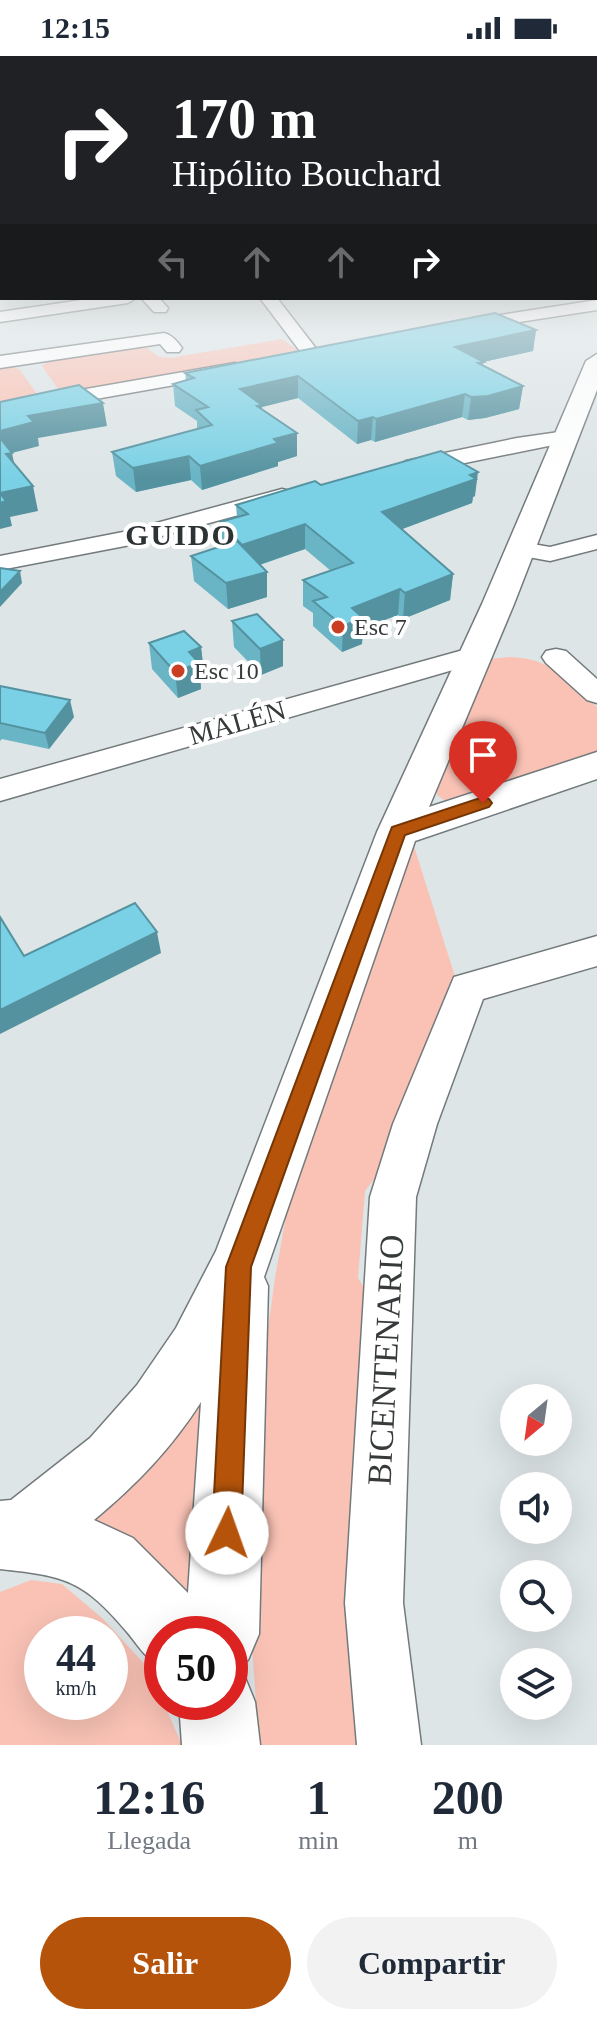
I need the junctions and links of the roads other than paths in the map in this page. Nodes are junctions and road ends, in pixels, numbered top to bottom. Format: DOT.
graph roads {
  1 [pos="64,319"];
  2 [pos="285,319"];
  3 [pos="514,319"];
  4 [pos="440,331"];
  5 [pos="11,336"];
  6 [pos="173,348"];
  7 [pos="313,354"];
  8 [pos="597,361"];
  9 [pos="0,362"];
  10 [pos="251,365"];
  11 [pos="591,389"];
  12 [pos="56,399"];
  13 [pos="0,410"];
  14 [pos="566,437"];
  15 [pos="388,472"];
  16 [pos="305,491"];
  17 [pos="597,542"];
  18 [pos="521,549"];
  19 [pos="0,563"];
  20 [pos="474,655"];
  21 [pos="556,657"];
  22 [pos="597,694"];
  23 [pos="597,765"];
  24 [pos="0,790"];
  25 [pos="398,832"];
  26 [pos="597,951"];
  27 [pos="239,1267"];
  28 [pos="13,1534"];
  29 [pos="162,1616"];
  30 [pos="223,1616"];
  31 [pos="219,1720"];
  32 [pos="221,1745"];
  33 [pos="389,1745"];
  1 -- 5 [label="street"];
  2 -- 7 [label="street"];
  3 -- 4 [label="street"];
  5 -- 6 [label="street"];
  5 -- 9 [label="street"];
  5 -- 12 [label="street"];
  8 -- 11 [label="main road"];
  10 -- 12 [label="street"];
  11 -- 14 [label="main road"];
  12 -- 13 [label="street"];
  14 -- 15 [label="street"];
  14 -- 18 [label="main road"];
  16 -- 19 [label="street"];
  17 -- 18 [label="street"];
  18 -- 20 [label="main road"];
  20 -- 24 [label="street, MALÉN"];
  20 -- 25 [label="main road"];
  21 -- 22 [label="street"];
  23 -- 25 [label="main road"];
  25 -- 27 [label="main road"];
  26 -- 33 [label="street, BICENTENARIO"];
  27 -- 28 [label="main road"];
  27 -- 30 [label="main road"];
  28 -- 29 [label="main road"];
  31 -- 32 [label="main road"];
}
